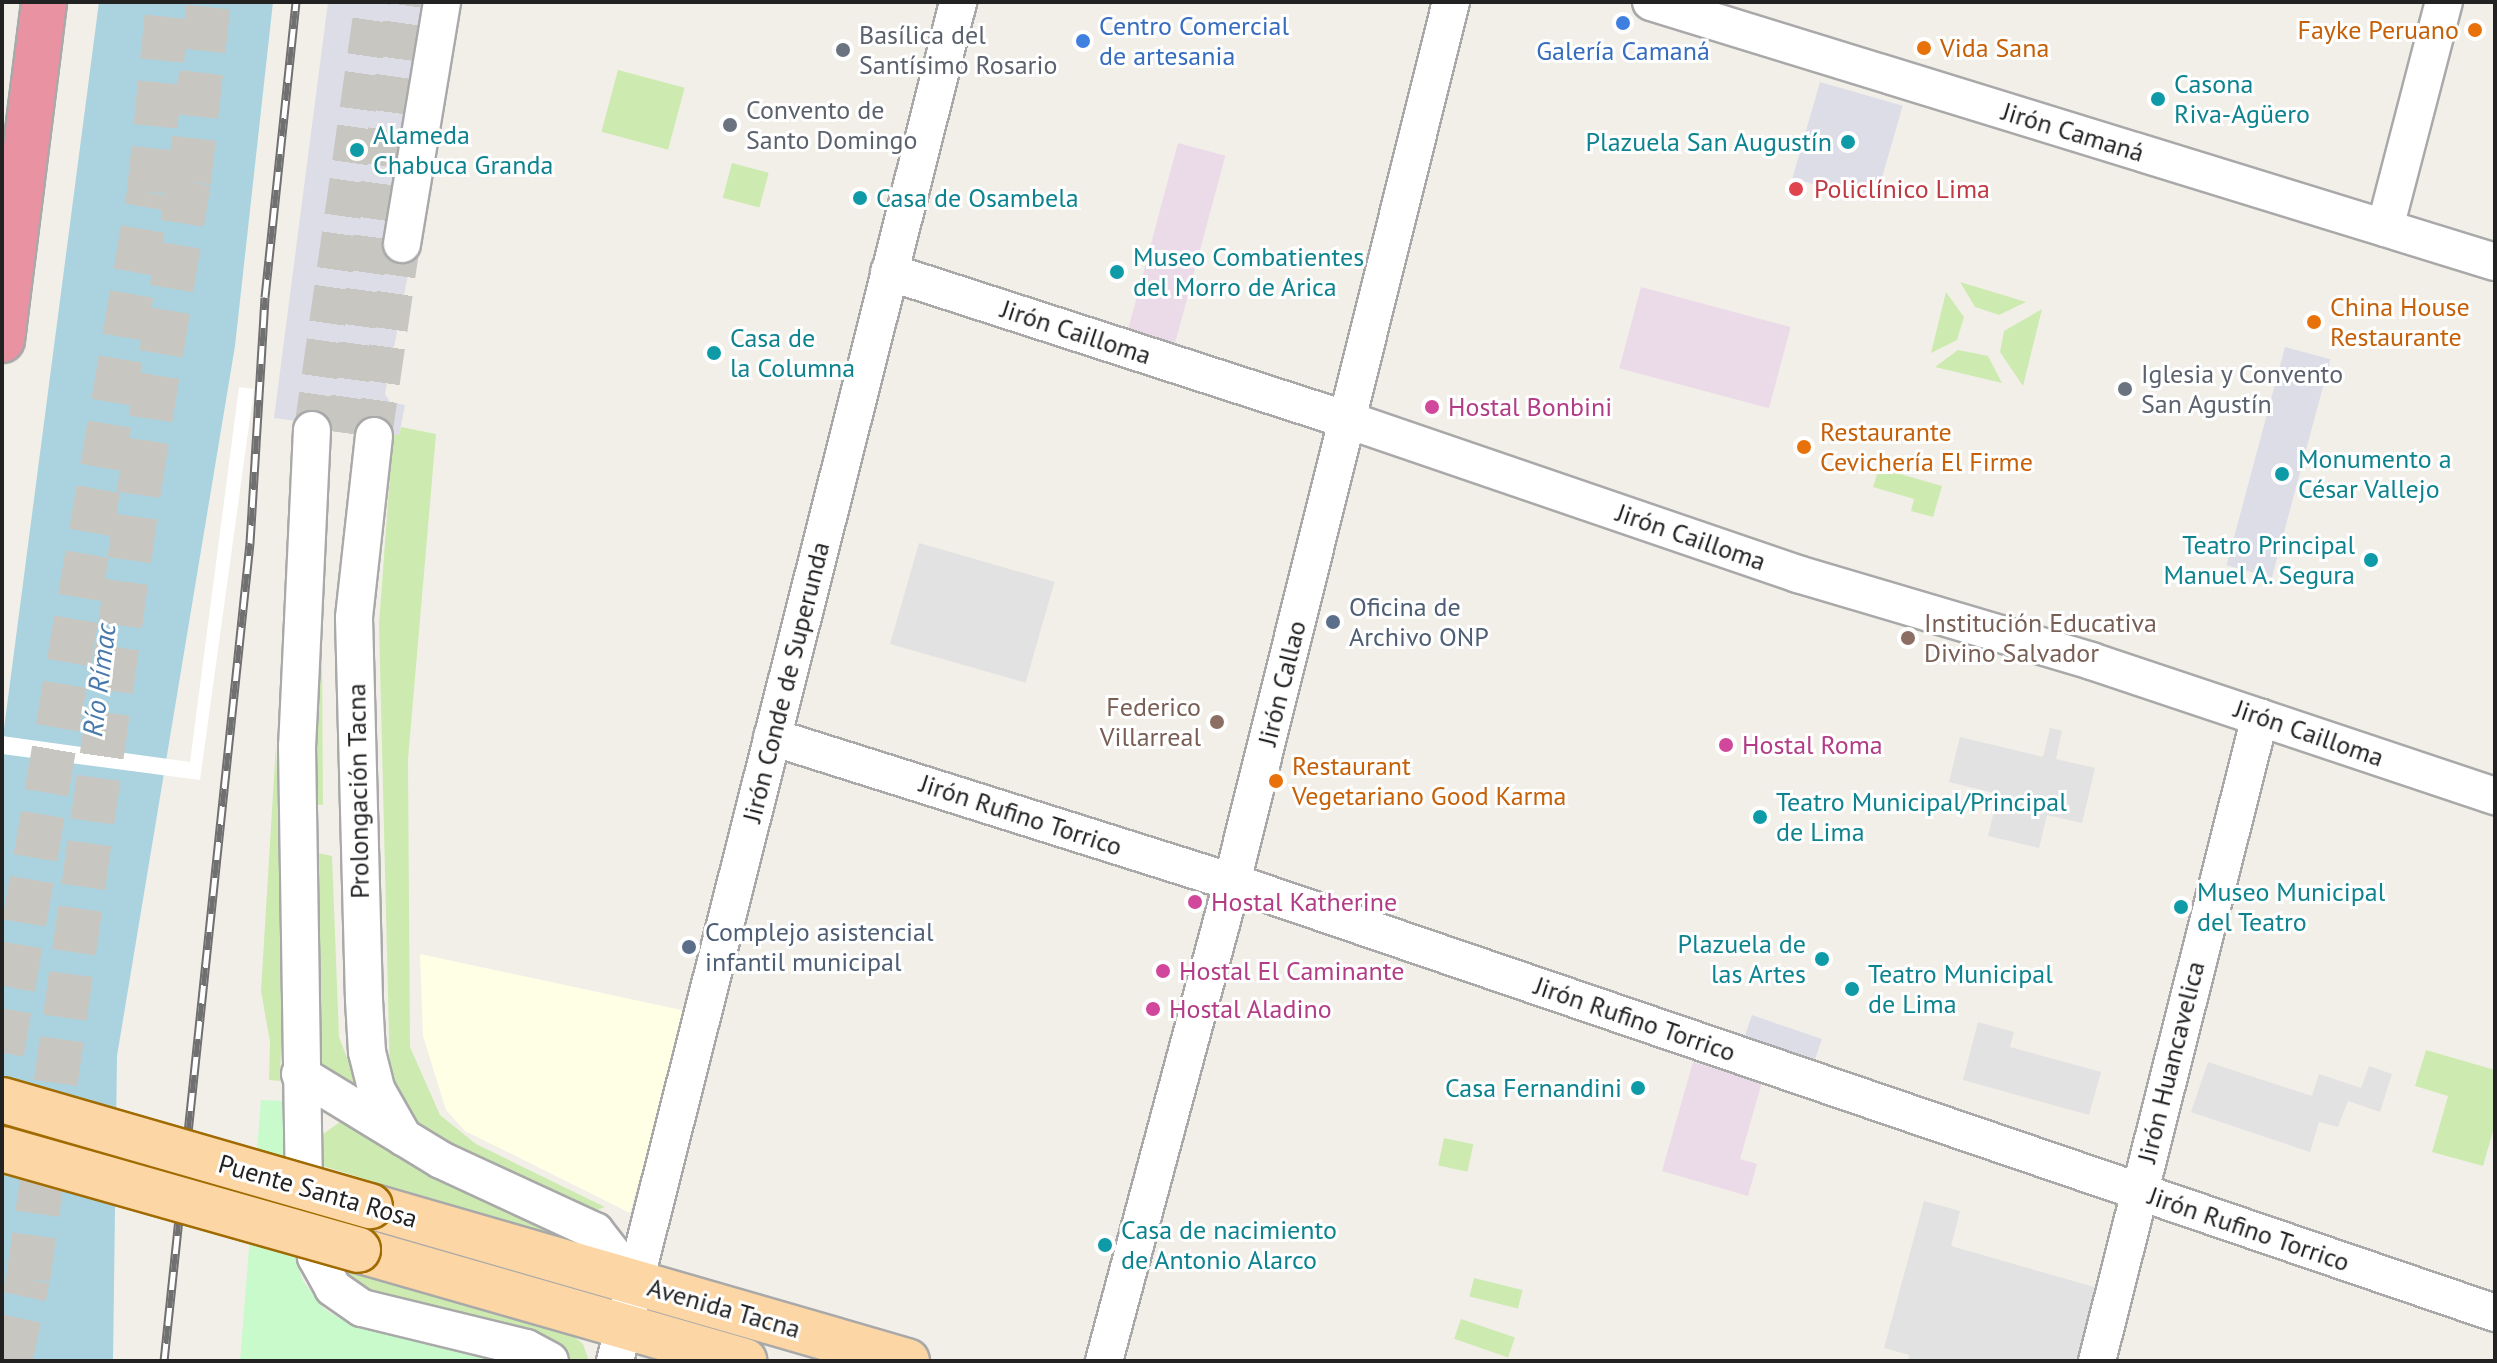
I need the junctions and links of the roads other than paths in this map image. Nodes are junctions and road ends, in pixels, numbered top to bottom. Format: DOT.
graph roads {
  1 [pos="44,2"];
  2 [pos="442,2"];
  3 [pos="958,2"];
  4 [pos="1451,2"];
  5 [pos="1651,2"];
  6 [pos="2444,2"];
  7 [pos="2385,228"];
  8 [pos="402,244"];
  9 [pos="2495,262"];
  10 [pos="889,272"];
  11 [pos="2,340"];
  12 [pos="1348,420"];
  13 [pos="312,430"];
  14 [pos="374,436"];
  15 [pos="305,523"];
  16 [pos="360,555"];
  17 [pos="2260,717"];
  18 [pos="772,737"];
  19 [pos="2495,796"];
  20 [pos="298,832"];
  21 [pos="358,835"];
  22 [pos="1232,882"];
  23 [pos="300,1074"];
  24 [pos="2,1100"];
  25 [pos="404,1138"];
  26 [pos="2,1149"];
  27 [pos="2138,1192"];
  28 [pos="634,1281"];
  29 [pos="2495,1313"];
  30 [pos="618,1344"];
  31 [pos="550,1361"];
  32 [pos="744,1361"];
  33 [pos="907,1361"];
  34 [pos="1104,1361"];
  35 [pos="2097,1361"];
  1 -- 11 [label="highway"];
  2 -- 8 [label="street"];
  3 -- 10 [label="street, Jirón Conde de Superunda"];
  4 -- 12 [label="street, Jirón Callao"];
  5 -- 7 [label="street, Jirón Camaná"];
  6 -- 7 [label="street"];
  7 -- 9 [label="street, Jirón Camaná"];
  10 -- 12 [label="street, Jirón Cailloma"];
  10 -- 18 [label="street, Jirón Conde de Superunda"];
  12 -- 17 [label="street, Jirón Cailloma"];
  12 -- 22 [label="street, Jirón Callao"];
  13 -- 15 [label="street"];
  14 -- 16 [label="street, Prolongación Tacna"];
  15 -- 16 [label="street"];
  15 -- 20 [label="street"];
  16 -- 21 [label="street, Prolongación Tacna"];
  17 -- 19 [label="street, Jirón Cailloma"];
  17 -- 27 [label="street, Jirón Huancavelica"];
  18 -- 22 [label="street, Jirón Rufino Torrico"];
  18 -- 28 [label="street, Jirón Conde de Superunda"];
  20 -- 21 [label="street"];
  20 -- 23 [label="street"];
  21 -- 25 [label="street, Prolongación Tacna"];
  22 -- 27 [label="street, Jirón Rufino Torrico"];
  22 -- 34 [label="street, Jirón Callao"];
  23 -- 25 [label="street"];
  23 -- 31 [label="street"];
  24 -- 28 [label="main road, Puente Santa Rosa, bridge"];
  25 -- 28 [label="street"];
  26 -- 30 [label="main road, Puente Santa Rosa, bridge"];
  27 -- 29 [label="street, Jirón Rufino Torrico"];
  27 -- 35 [label="street, Jirón Huancavelica"];
  28 -- 30 [label="street, Jirón Conde de Superunda"];
  28 -- 33 [label="main road, Avenida Tacna"];
  30 -- 32 [label="main road, Avenida Tacna"];
}
